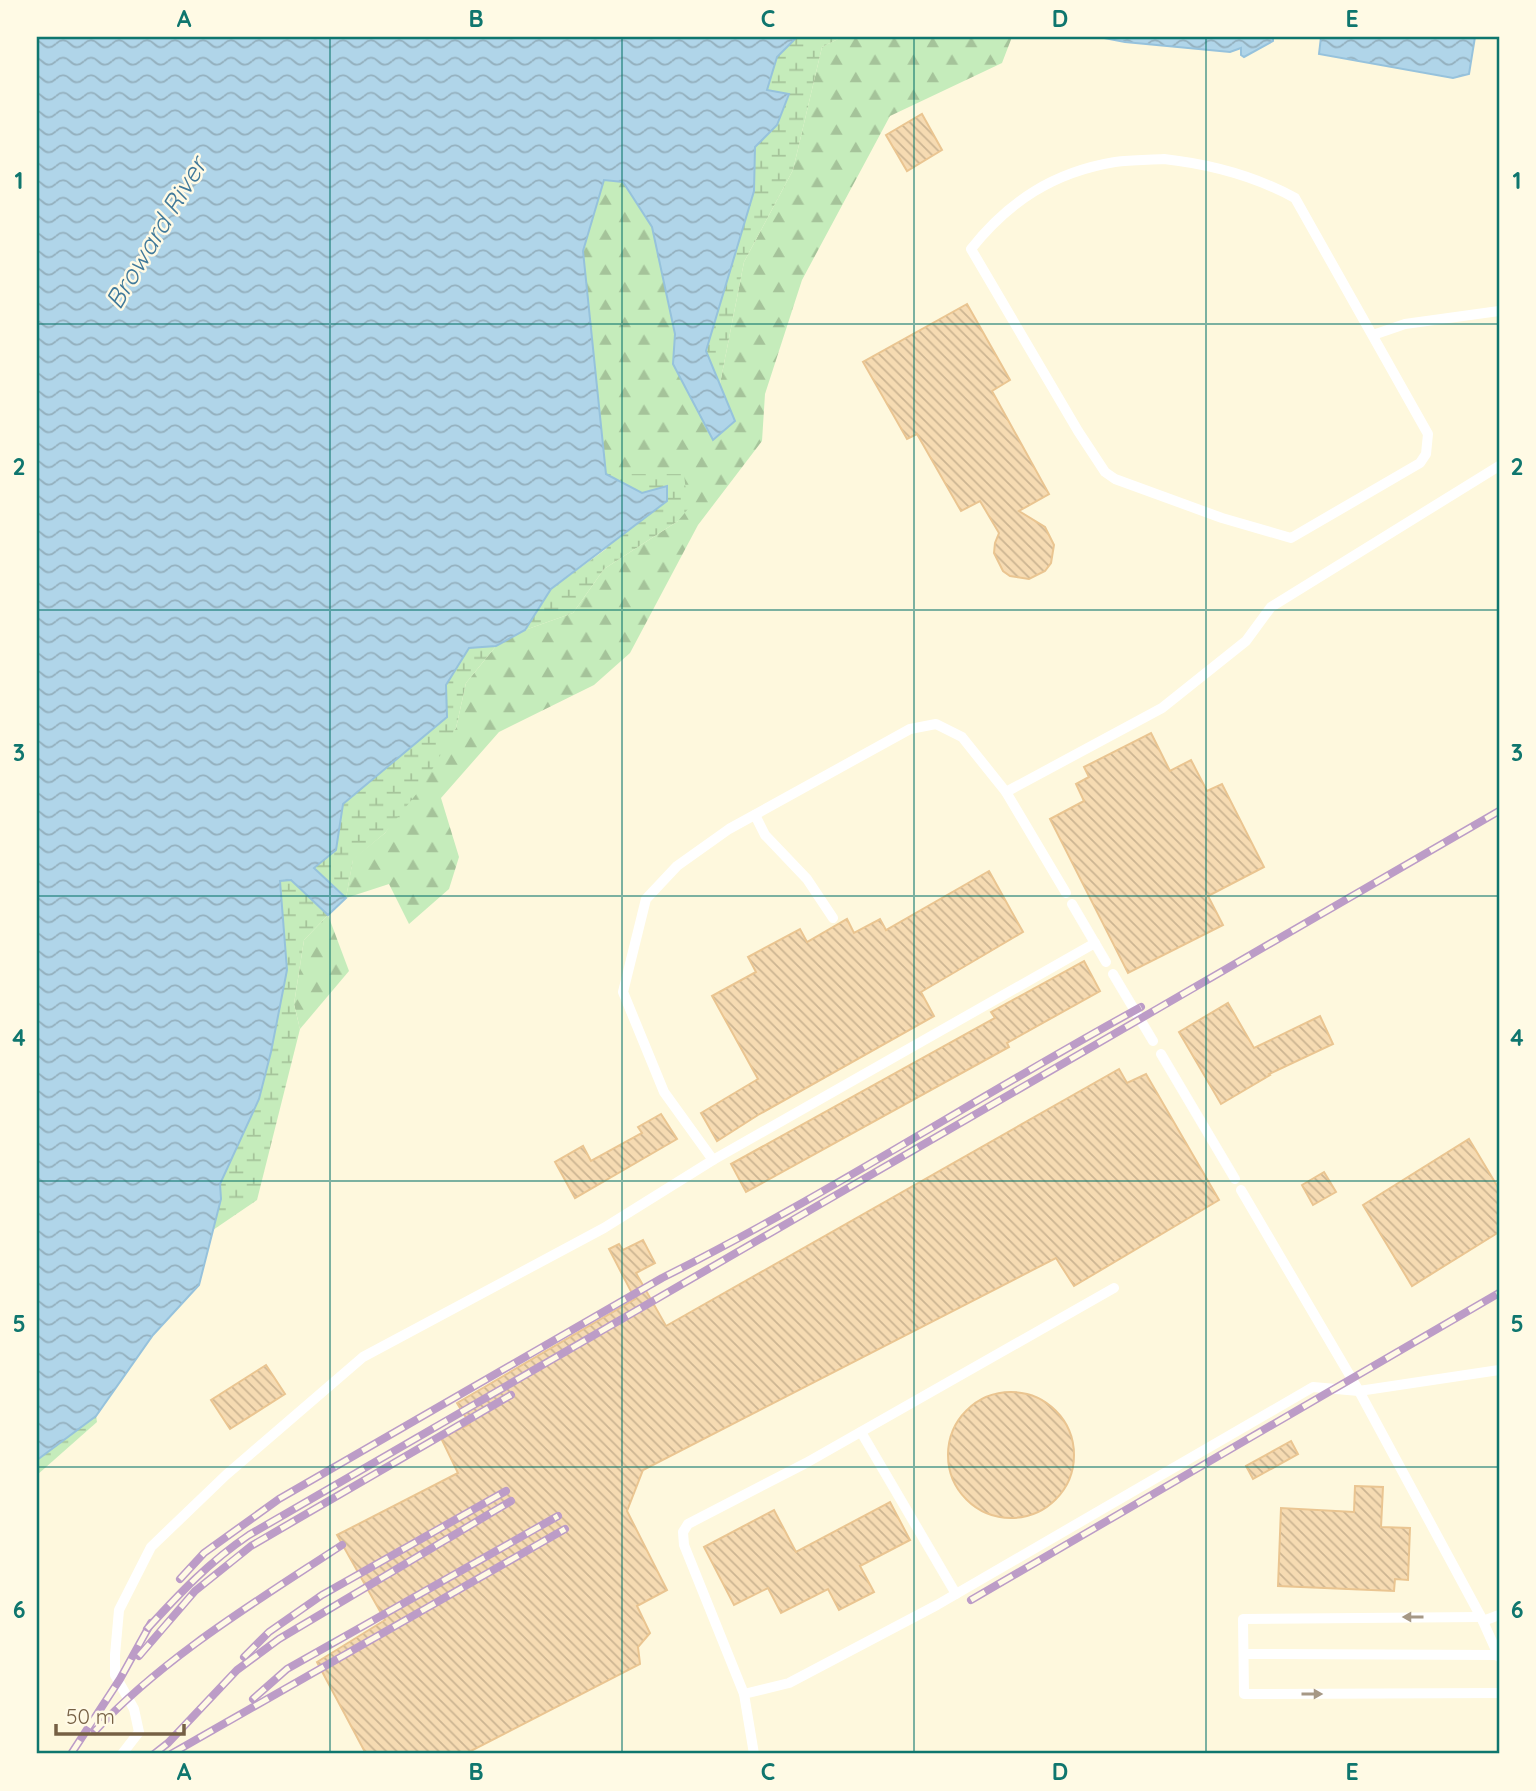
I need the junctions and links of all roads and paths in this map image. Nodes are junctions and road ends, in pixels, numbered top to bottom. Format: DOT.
graph roads {
  1 [pos="1499,311"];
  2 [pos="1373,335"];
  3 [pos="1499,466"];
  4 [pos="1006,792"];
  5 [pos="755,815"];
  6 [pos="833,918"];
  7 [pos="1095,943"];
  8 [pos="1106,962"];
  9 [pos="1113,974"];
  10 [pos="1153,1041"];
  11 [pos="1161,1054"];
  12 [pos="713,1160"];
  13 [pos="1235,1179"];
  14 [pos="1241,1190"];
  15 [pos="1115,1288"];
  16 [pos="1499,1370"];
  17 [pos="1359,1391"];
  18 [pos="861,1432"];
  19 [pos="956,1594"];
  20 [pos="1499,1615"];
  21 [pos="1482,1619"];
  22 [pos="1244,1654"];
  23 [pos="1499,1656"];
  24 [pos="1499,1693"];
  25 [pos="744,1694"];
  26 [pos="122,1754"];
  27 [pos="754,1754"];
  1 -- 2 [label="lane"];
  2 -- 2 [label="lane"];
  3 -- 4 [label="lane"];
  4 -- 5 [label="lane"];
  4 -- 7 [label="lane"];
  5 -- 6 [label="lane"];
  5 -- 12 [label="lane"];
  7 -- 8 [label="lane"];
  7 -- 12 [label="lane"];
  9 -- 10 [label="lane"];
  11 -- 13 [label="lane"];
  12 -- 26 [label="lane"];
  14 -- 17 [label="lane"];
  15 -- 18 [label="lane"];
  16 -- 17 [label="lane"];
  17 -- 19 [label="lane"];
  17 -- 21 [label="lane"];
  18 -- 19 [label="lane"];
  18 -- 25 [label="lane"];
  19 -- 25 [label="lane"];
  20 -- 21 [label="lane"];
  21 -- 22 [label="lane, one-way"];
  21 -- 23 [label="lane"];
  22 -- 23 [label="lane"];
  22 -- 24 [label="lane, one-way"];
  25 -- 27 [label="lane"];
}
